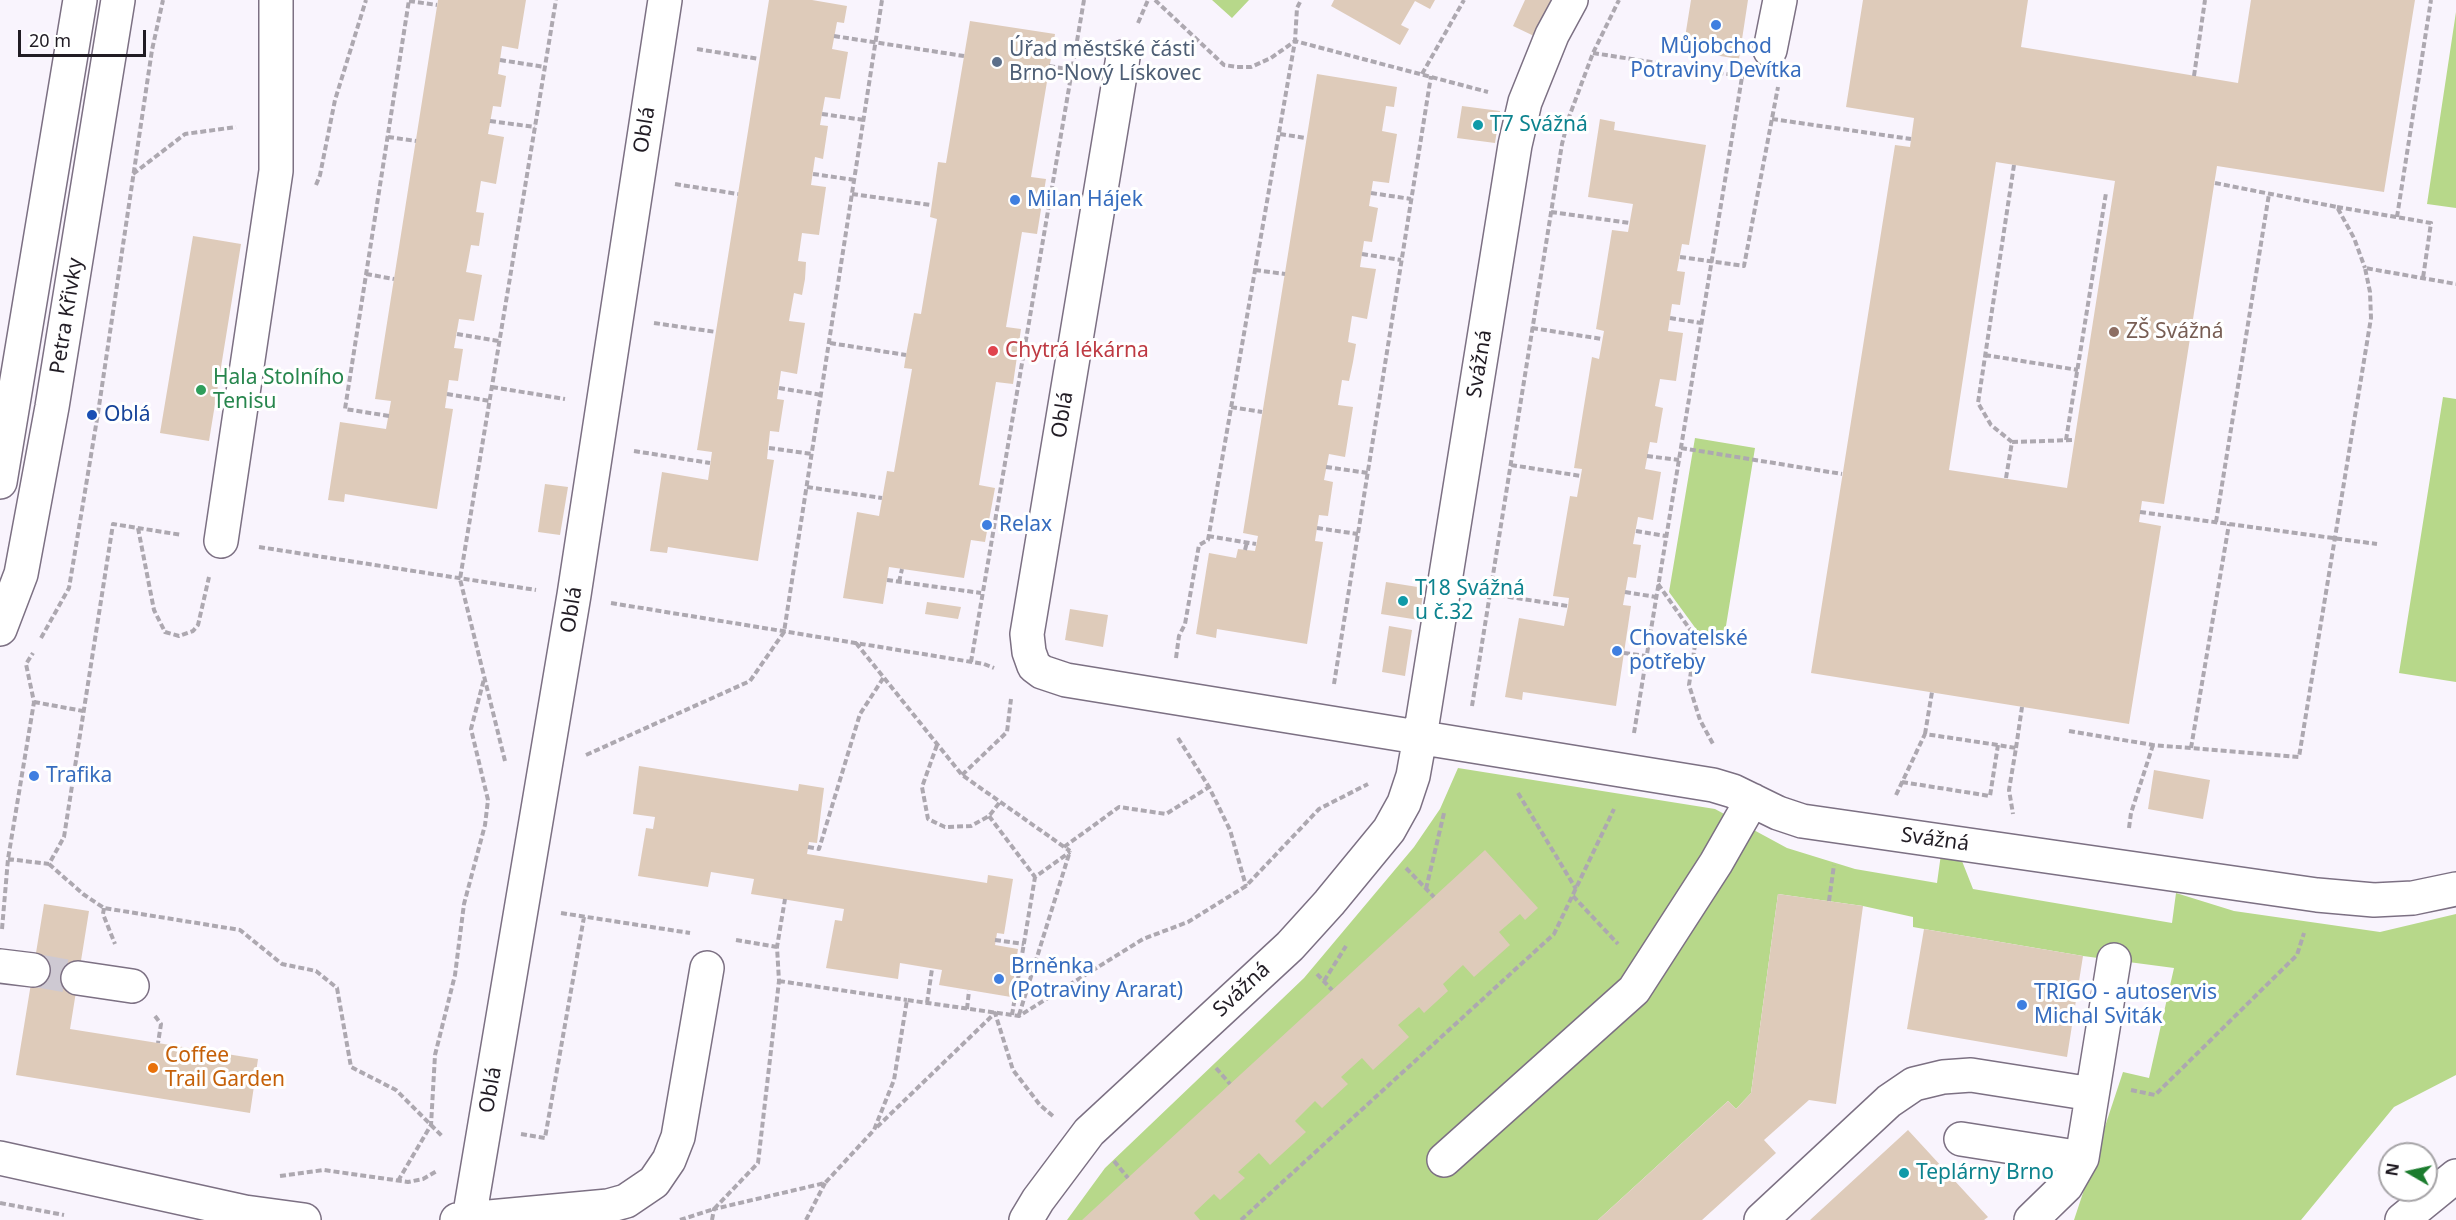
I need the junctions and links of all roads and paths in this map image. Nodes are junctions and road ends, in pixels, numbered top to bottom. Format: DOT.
graph roads {
  1 [pos="80,0"];
  2 [pos="118,0"];
  3 [pos="276,0"];
  4 [pos="366,0"];
  5 [pos="556,0"];
  6 [pos="665,0"];
  7 [pos="882,0"];
  8 [pos="1084,0"];
  9 [pos="1155,0"];
  10 [pos="1301,0"];
  11 [pos="1464,0"];
  12 [pos="1571,0"];
  13 [pos="1619,0"];
  14 [pos="1780,0"];
  15 [pos="2205,0"];
  16 [pos="2431,0"];
  17 [pos="409,1"];
  18 [pos="437,5"];
  19 [pos="834,36"];
  20 [pos="1295,41"];
  21 [pos="876,42"];
  22 [pos="693,48"];
  23 [pos="1770,50"];
  24 [pos="1593,52"];
  25 [pos="964,56"];
  26 [pos="1123,57"];
  27 [pos="759,59"];
  28 [pos="500,60"];
  29 [pos="1049,66"];
  30 [pos="545,67"];
  31 [pos="1074,70"];
  32 [pos="1422,74"];
  33 [pos="2194,75"];
  34 [pos="1431,76"];
  35 [pos="1779,83"];
  36 [pos="1492,93"];
  37 [pos="276,111"];
  38 [pos="822,114"];
  39 [pos="1772,119"];
  40 [pos="864,120"];
  41 [pos="490,121"];
  42 [pos="535,127"];
  43 [pos="1280,134"];
  44 [pos="388,137"];
  45 [pos="1306,138"];
  46 [pos="1911,139"];
  47 [pos="416,141"];
  48 [pos="2014,165"];
  49 [pos="133,174"];
  50 [pos="813,174"];
  51 [pos="855,180"];
  52 [pos="671,183"];
  53 [pos="2215,183"];
  54 [pos="315,186"];
  55 [pos="1371,193"];
  56 [pos="2106,193"];
  57 [pos="738,194"];
  58 [pos="852,194"];
  59 [pos="2269,194"];
  60 [pos="1411,199"];
  61 [pos="931,206"];
  62 [pos="2337,207"];
  63 [pos="1551,212"];
  64 [pos="2397,218"];
  65 [pos="1630,223"];
  66 [pos="1362,254"];
  67 [pos="1680,257"];
  68 [pos="1401,260"];
  69 [pos="1712,262"];
  70 [pos="2365,268"];
  71 [pos="1255,270"];
  72 [pos="366,274"];
  73 [pos="1285,274"];
  74 [pos="2423,278"];
  75 [pos="394,279"];
  76 [pos="2456,284"];
  77 [pos="1670,318"];
  78 [pos="647,322"];
  79 [pos="1701,323"];
  80 [pos="1532,328"];
  81 [pos="716,332"];
  82 [pos="457,334"];
  83 [pos="1602,339"];
  84 [pos="499,341"];
  85 [pos="830,343"];
  86 [pos="906,355"];
  87 [pos="1985,356"];
  88 [pos="2078,370"];
  89 [pos="492,387"];
  90 [pos="779,388"];
  91 [pos="447,394"];
  92 [pos="822,394"];
  93 [pos="490,401"];
  94 [pos="604,405"];
  95 [pos="1231,407"];
  96 [pos="1262,412"];
  97 [pos="98,413"];
  98 [pos="389,416"];
  99 [pos="2066,440"];
  100 [pos="2074,440"];
  101 [pos="2012,442"];
  102 [pos="769,448"];
  103 [pos="1681,448"];
  104 [pos="627,450"];
  105 [pos="812,454"];
  106 [pos="1647,456"];
  107 [pos="1679,460"];
  108 [pos="710,463"];
  109 [pos="1511,465"];
  110 [pos="1326,467"];
  111 [pos="1368,473"];
  112 [pos="1842,474"];
  113 [pos="1581,476"];
  114 [pos="2006,478"];
  115 [pos="0,482"];
  116 [pos="807,487"];
  117 [pos="882,498"];
  118 [pos="2140,512"];
  119 [pos="2216,522"];
  120 [pos="2229,524"];
  121 [pos="138,528"];
  122 [pos="1317,528"];
  123 [pos="1636,531"];
  124 [pos="1358,534"];
  125 [pos="188,536"];
  126 [pos="1208,536"];
  127 [pos="1666,536"];
  128 [pos="2335,538"];
  129 [pos="220,541"];
  130 [pos="1247,542"];
  131 [pos="1256,544"];
  132 [pos="2377,544"];
  133 [pos="1245,550"];
  134 [pos="902,568"];
  135 [pos="460,579"];
  136 [pos="887,580"];
  137 [pos="899,582"];
  138 [pos="1658,584"];
  139 [pos="546,591"];
  140 [pos="1625,592"];
  141 [pos="982,593"];
  142 [pos="1490,594"];
  143 [pos="1656,597"];
  144 [pos="602,602"];
  145 [pos="1568,606"];
  146 [pos="0,629"];
  147 [pos="784,632"];
  148 [pos="856,643"];
  149 [pos="1624,653"];
  150 [pos="1646,657"];
  151 [pos="971,662"];
  152 [pos="27,664"];
  153 [pos="1174,664"];
  154 [pos="1035,666"];
  155 [pos="1000,670"];
  156 [pos="884,677"];
  157 [pos="484,678"];
  158 [pos="1334,687"];
  159 [pos="1012,691"];
  160 [pos="1932,692"];
  161 [pos="34,702"];
  162 [pos="2022,707"];
  163 [pos="1471,709"];
  164 [pos="83,711"];
  165 [pos="1172,728"];
  166 [pos="2069,731"];
  167 [pos="1926,734"];
  168 [pos="1633,735"];
  169 [pos="1420,737"];
  170 [pos="937,744"];
  171 [pos="1998,745"];
  172 [pos="2153,745"];
  173 [pos="1714,747"];
  174 [pos="2016,748"];
  175 [pos="2191,748"];
  176 [pos="578,759"];
  177 [pos="507,769"];
  178 [pos="962,775"];
  179 [pos="1377,780"];
  180 [pos="1902,782"];
  181 [pos="1209,787"];
  182 [pos="1516,789"];
  183 [pos="1618,799"];
  184 [pos="1752,800"];
  185 [pos="1000,802"];
  186 [pos="1891,804"];
  187 [pos="1446,806"];
  188 [pos="988,816"];
  189 [pos="2013,817"];
  190 [pos="2129,828"];
  191 [pos="1064,847"];
  192 [pos="808,848"];
  193 [pos="1070,851"];
  194 [pos="8,859"];
  195 [pos="1835,860"];
  196 [pos="49,864"];
  197 [pos="1410,872"];
  198 [pos="1035,877"];
  199 [pos="1246,886"];
  200 [pos="1426,889"];
  201 [pos="1576,889"];
  202 [pos="2456,889"];
  203 [pos="2317,895"];
  204 [pos="1573,896"];
  205 [pos="1434,897"];
  206 [pos="785,899"];
  207 [pos="1830,901"];
  208 [pos="104,908"];
  209 [pos="103,914"];
  210 [pos="667,929"];
  211 [pos="1613,937"];
  212 [pos="995,939"];
  213 [pos="1024,944"];
  214 [pos="2114,960"];
  215 [pos="0,966"];
  216 [pos="707,968"];
  217 [pos="932,969"];
  218 [pos="33,970"];
  219 [pos="1319,975"];
  220 [pos="78,978"];
  221 [pos="779,981"];
  222 [pos="132,986"];
  223 [pos="1332,990"];
  224 [pos="969,991"];
  225 [pos="907,1000"];
  226 [pos="927,1003"];
  227 [pos="967,1009"];
  228 [pos="994,1013"];
  229 [pos="1012,1015"];
  230 [pos="1019,1016"];
  231 [pos="1215,1067"];
  232 [pos="1230,1084"];
  233 [pos="2092,1089"];
  234 [pos="431,1125"];
  235 [pos="874,1130"];
  236 [pos="517,1134"];
  237 [pos="1961,1139"];
  238 [pos="1083,1140"];
  239 [pos="448,1142"];
  240 [pos="0,1158"];
  241 [pos="2082,1158"];
  242 [pos="1444,1160"];
  243 [pos="440,1169"];
  244 [pos="2456,1176"];
  245 [pos="270,1178"];
  246 [pos="398,1181"];
  247 [pos="825,1183"];
  248 [pos="0,1203"];
  249 [pos="714,1209"];
  250 [pos="69,1216"];
  251 [pos="304,1220"];
  252 [pos="463,1220"];
  253 [pos="680,1220"];
  254 [pos="712,1220"];
  255 [pos="806,1220"];
  256 [pos="1026,1220"];
  257 [pos="1241,1220"];
  258 [pos="1761,1220"];
  259 [pos="2031,1220"];
  260 [pos="2402,1220"];
  1 -- 115 [label="street, Petra Křivky"];
  2 -- 146 [label="street, Petra Křivky"];
  3 -- 37 [label="street"];
  4 -- 54 [label="path"];
  5 -- 30 [label="path"];
  6 -- 94 [label="street, Oblá"];
  7 -- 21 [label="path"];
  8 -- 31 [label="path"];
  9 -- 20 [label="path"];
  10 -- 20 [label="path"];
  11 -- 32 [label="path"];
  12 -- 169 [label="street, Svážná"];
  13 -- 24 [label="path"];
  14 -- 23 [label="street"];
  15 -- 33 [label="path"];
  16 -- 64 [label="path"];
  17 -- 18 [label="path"];
  17 -- 44 [label="path"];
  19 -- 21 [label="path"];
  20 -- 32 [label="path"];
  20 -- 43 [label="path"];
  21 -- 25 [label="path"];
  21 -- 40 [label="path"];
  22 -- 27 [label="path"];
  24 -- 63 [label="path"];
  24 -- 69 [label="path"];
  26 -- 154 [label="street, Oblá"];
  28 -- 30 [label="path"];
  29 -- 31 [label="path"];
  30 -- 42 [label="path"];
  31 -- 141 [label="path"];
  32 -- 34 [label="path"];
  34 -- 36 [label="path"];
  34 -- 60 [label="path"];
  35 -- 39 [label="path"];
  37 -- 49 [label="path"];
  37 -- 129 [label="street"];
  38 -- 40 [label="path"];
  39 -- 46 [label="path"];
  39 -- 69 [label="path"];
  40 -- 51 [label="path"];
  41 -- 42 [label="path"];
  42 -- 84 [label="path"];
  43 -- 45 [label="path"];
  43 -- 71 [label="path"];
  44 -- 47 [label="path"];
  44 -- 72 [label="path"];
  48 -- 87 [label="path"];
  50 -- 51 [label="path"];
  51 -- 58 [label="path"];
  52 -- 57 [label="path"];
  53 -- 59 [label="path"];
  55 -- 60 [label="path"];
  56 -- 88 [label="path"];
  58 -- 61 [label="path"];
  58 -- 85 [label="path"];
  59 -- 62 [label="path"];
  59 -- 119 [label="path"];
  60 -- 68 [label="path"];
  62 -- 64 [label="path"];
  62 -- 70 [label="path"];
  63 -- 65 [label="path"];
  63 -- 80 [label="path"];
  64 -- 74 [label="path"];
  66 -- 68 [label="path"];
  67 -- 69 [label="path"];
  68 -- 111 [label="path"];
  69 -- 79 [label="path"];
  70 -- 74 [label="path"];
  70 -- 128 [label="path"];
  71 -- 73 [label="path"];
  71 -- 95 [label="path"];
  72 -- 75 [label="path"];
  72 -- 98 [label="path"];
  74 -- 76 [label="path"];
  77 -- 79 [label="path"];
  78 -- 81 [label="path"];
  79 -- 103 [label="path"];
  80 -- 83 [label="path"];
  80 -- 109 [label="path"];
  82 -- 84 [label="path"];
  84 -- 89 [label="path"];
  85 -- 86 [label="path"];
  85 -- 92 [label="path"];
  87 -- 88 [label="path"];
  87 -- 101 [label="path"];
  88 -- 99 [label="path"];
  89 -- 93 [label="path"];
  89 -- 94 [label="path"];
  90 -- 92 [label="path"];
  91 -- 93 [label="path"];
  92 -- 105 [label="path"];
  93 -- 135 [label="path"];
  94 -- 252 [label="street, Oblá"];
  95 -- 96 [label="path"];
  95 -- 126 [label="path"];
  97 -- 152 [label="path"];
  99 -- 100 [label="path"];
  99 -- 101 [label="path"];
  101 -- 114 [label="path"];
  102 -- 105 [label="path"];
  103 -- 107 [label="path"];
  103 -- 112 [label="path"];
  104 -- 108 [label="path"];
  105 -- 116 [label="path"];
  106 -- 107 [label="path"];
  107 -- 127 [label="path"];
  109 -- 113 [label="path"];
  109 -- 142 [label="path"];
  110 -- 111 [label="path"];
  111 -- 124 [label="path"];
  116 -- 117 [label="path"];
  116 -- 147 [label="path"];
  118 -- 119 [label="path"];
  119 -- 120 [label="path"];
  120 -- 128 [label="path"];
  120 -- 175 [label="path"];
  121 -- 125 [label="path"];
  121 -- 129 [label="path"];
  121 -- 164 [label="path"];
  122 -- 124 [label="path"];
  123 -- 127 [label="path"];
  124 -- 158 [label="path"];
  126 -- 130 [label="path"];
  126 -- 153 [label="path"];
  127 -- 138 [label="path"];
  128 -- 132 [label="path"];
  128 -- 175 [label="path"];
  129 -- 135 [label="path"];
  130 -- 131 [label="path"];
  130 -- 133 [label="path"];
  134 -- 137 [label="path"];
  135 -- 139 [label="path"];
  135 -- 157 [label="path"];
  136 -- 137 [label="path"];
  137 -- 141 [label="path"];
  138 -- 143 [label="path"];
  138 -- 173 [label="path"];
  140 -- 143 [label="path"];
  141 -- 151 [label="path"];
  142 -- 145 [label="path"];
  142 -- 163 [label="path"];
  143 -- 150 [label="path"];
  144 -- 147 [label="path"];
  147 -- 148 [label="path"];
  147 -- 176 [label="path"];
  148 -- 151 [label="path"];
  148 -- 156 [label="path"];
  149 -- 150 [label="path"];
  150 -- 168 [label="path"];
  151 -- 155 [label="path"];
  154 -- 169 [label="street, Svážná"];
  156 -- 170 [label="path"];
  156 -- 192 [label="path"];
  157 -- 177 [label="path"];
  157 -- 234 [label="path"];
  159 -- 178 [label="path"];
  160 -- 167 [label="path"];
  161 -- 164 [label="path"];
  162 -- 174 [label="path"];
  164 -- 196 [label="path"];
  165 -- 181 [label="path"];
  166 -- 172 [label="path"];
  167 -- 171 [label="path"];
  167 -- 180 [label="path"];
  169 -- 184 [label="street, Svážná"];
  169 -- 238 [label="street, Svážná"];
  170 -- 178 [label="path"];
  170 -- 188 [label="path"];
  171 -- 174 [label="path"];
  171 -- 180 [label="path"];
  172 -- 175 [label="path"];
  172 -- 190 [label="path"];
  174 -- 189 [label="path"];
  178 -- 185 [label="path"];
  179 -- 199 [label="path"];
  180 -- 186 [label="path"];
  181 -- 191 [label="path"];
  181 -- 199 [label="path"];
  182 -- 201 [label="path"];
  183 -- 201 [label="path"];
  184 -- 203 [label="street, Svážná"];
  184 -- 242 [label="street"];
  185 -- 188 [label="path"];
  185 -- 191 [label="path"];
  187 -- 200 [label="path"];
  188 -- 198 [label="path"];
  191 -- 193 [label="path"];
  193 -- 198 [label="path"];
  193 -- 230 [label="path"];
  194 -- 196 [label="path"];
  195 -- 207 [label="path"];
  196 -- 208 [label="path"];
  197 -- 200 [label="path"];
  198 -- 213 [label="path"];
  199 -- 230 [label="path"];
  200 -- 205 [label="path"];
  201 -- 204 [label="path"];
  202 -- 203 [label="street, Svážná"];
  203 -- 233 [label="path"];
  204 -- 211 [label="path"];
  204 -- 257 [label="path"];
  206 -- 221 [label="path"];
  208 -- 209 [label="path"];
  208 -- 234 [label="path"];
  210 -- 236 [label="path"];
  212 -- 213 [label="path"];
  213 -- 229 [label="path"];
  214 -- 233 [label="street"];
  215 -- 218 [label="street"];
  216 -- 252 [label="street, Oblá"];
  217 -- 226 [label="path"];
  219 -- 223 [label="path"];
  220 -- 222 [label="street"];
  221 -- 225 [label="path"];
  221 -- 249 [label="path"];
  224 -- 227 [label="path"];
  225 -- 226 [label="path"];
  225 -- 235 [label="path"];
  226 -- 227 [label="path"];
  227 -- 228 [label="path"];
  228 -- 229 [label="path"];
  228 -- 235 [label="path"];
  228 -- 238 [label="path"];
  229 -- 230 [label="path"];
  231 -- 232 [label="path"];
  233 -- 241 [label="street"];
  233 -- 258 [label="street"];
  234 -- 239 [label="path"];
  234 -- 246 [label="path"];
  235 -- 247 [label="path"];
  237 -- 241 [label="street"];
  238 -- 256 [label="street, Svážná"];
  240 -- 251 [label="street"];
  241 -- 259 [label="street"];
  243 -- 246 [label="path"];
  244 -- 260 [label="street"];
  245 -- 246 [label="path"];
  247 -- 249 [label="path"];
  247 -- 255 [label="path"];
  248 -- 250 [label="path"];
  249 -- 253 [label="path"];
  249 -- 254 [label="path"];
}
